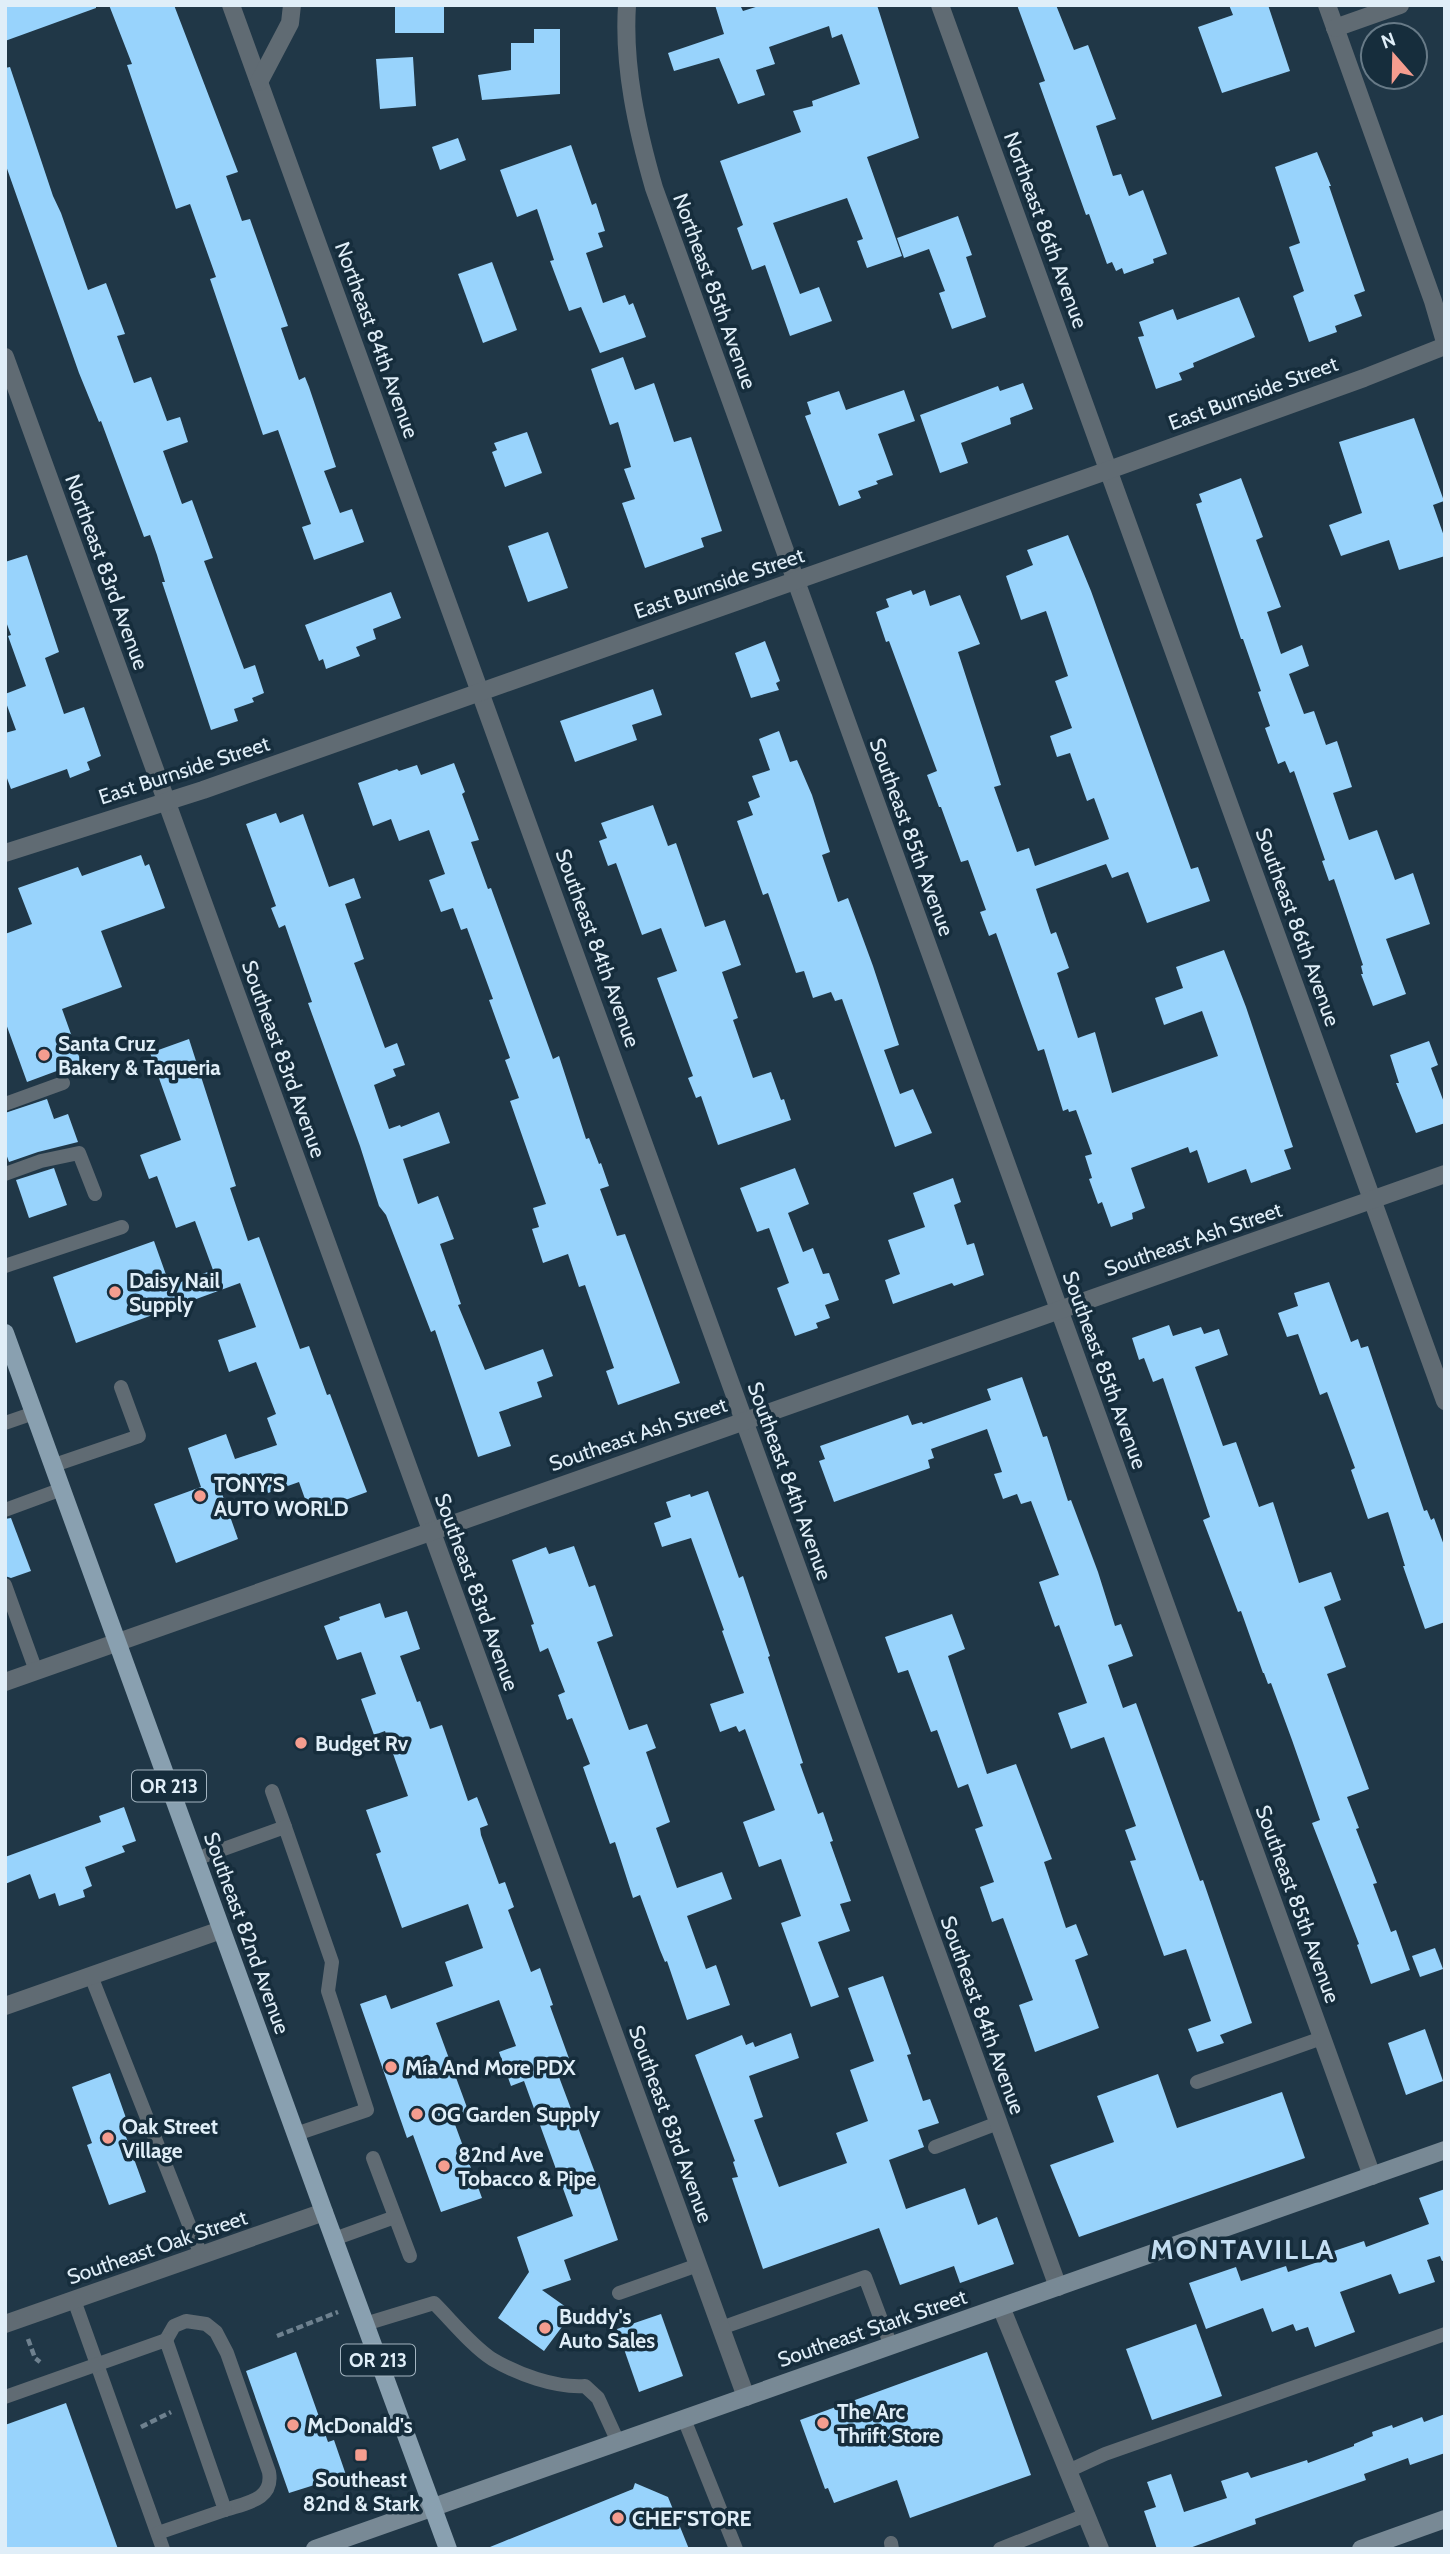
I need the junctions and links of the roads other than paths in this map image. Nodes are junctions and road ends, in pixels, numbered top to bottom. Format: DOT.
graph roads {
  1 [pos="232,5"];
  2 [pos="292,5"];
  3 [pos="940,5"];
  4 [pos="1327,5"];
  5 [pos="1400,5"];
  6 [pos="627,8"];
  7 [pos="1335,29"];
  8 [pos="259,82"];
  9 [pos="1445,344"];
  10 [pos="5,357"];
  11 [pos="1109,470"];
  12 [pos="795,580"];
  13 [pos="480,691"];
  14 [pos="166,801"];
  15 [pos="5,853"];
  16 [pos="63,1083"];
  17 [pos="5,1104"];
  18 [pos="5,1174"];
  19 [pos="1445,1174"];
  20 [pos="95,1194"];
  21 [pos="1372,1200"];
  22 [pos="122,1227"];
  23 [pos="5,1266"];
  24 [pos="1059,1310"];
  25 [pos="5,1333"];
  26 [pos="121,1387"];
  27 [pos="1445,1401"];
  28 [pos="34,1413"];
  29 [pos="744,1421"];
  30 [pos="5,1423"];
  31 [pos="54,1465"];
  32 [pos="62,1489"];
  33 [pos="5,1510"];
  34 [pos="431,1532"];
  35 [pos="5,1585"];
  36 [pos="117,1643"];
  37 [pos="36,1671"];
  38 [pos="5,1682"];
  39 [pos="272,1791"];
  40 [pos="285,1827"];
  41 [pos="195,1859"];
  42 [pos="221,1930"];
  43 [pos="91,1976"];
  44 [pos="5,2006"];
  45 [pos="1322,2038"];
  46 [pos="1197,2081"];
  47 [pos="998,2123"];
  48 [pos="296,2134"];
  49 [pos="935,2147"];
  50 [pos="1445,2150"];
  51 [pos="373,2158"];
  52 [pos="1372,2176"];
  53 [pos="324,2212"];
  54 [pos="395,2217"];
  55 [pos="334,2239"];
  56 [pos="201,2256"];
  57 [pos="410,2256"];
  58 [pos="698,2265"];
  59 [pos="1058,2287"];
  60 [pos="619,2293"];
  61 [pos="74,2300"];
  62 [pos="1001,2307"];
  63 [pos="13,2321"];
  64 [pos="365,2325"];
  65 [pos="721,2328"];
  66 [pos="1445,2334"];
  67 [pos="166,2340"];
  68 [pos="891,2346"];
  69 [pos="96,2365"];
  70 [pos="746,2397"];
  71 [pos="5,2398"];
  72 [pos="684,2419"];
  73 [pos="618,2442"];
  74 [pos="1068,2471"];
  75 [pos="432,2508"];
  76 [pos="225,2510"];
  77 [pos="1086,2515"];
  78 [pos="1445,2519"];
  79 [pos="158,2533"];
  80 [pos="319,2548"];
  81 [pos="163,2549"];
  82 [pos="448,2549"];
  83 [pos="736,2549"];
  84 [pos="1000,2549"];
  85 [pos="1100,2549"];
  86 [pos="1360,2549"];
  1 -- 8 [label="street, Northeast 84th Avenue"];
  2 -- 8 [label="street"];
  3 -- 11 [label="street, Northeast 86th Avenue"];
  4 -- 7 [label="street"];
  5 -- 7 [label="street"];
  6 -- 12 [label="street, Northeast 85th Avenue"];
  7 -- 9 [label="street"];
  8 -- 13 [label="street, Northeast 84th Avenue"];
  9 -- 11 [label="street, East Burnside Street"];
  10 -- 14 [label="street, Northeast 83rd Avenue"];
  11 -- 12 [label="street, East Burnside Street"];
  11 -- 21 [label="street, Southeast 86th Avenue"];
  12 -- 13 [label="street, East Burnside Street"];
  12 -- 24 [label="street, Southeast 85th Avenue"];
  13 -- 14 [label="street, East Burnside Street"];
  13 -- 29 [label="street, Southeast 84th Avenue"];
  14 -- 15 [label="street, East Burnside Street"];
  14 -- 34 [label="street, Southeast 83rd Avenue"];
  16 -- 17 [label="lane"];
  18 -- 20 [label="lane"];
  19 -- 21 [label="street, Southeast Ash Street"];
  21 -- 24 [label="street, Southeast Ash Street"];
  21 -- 27 [label="street, Southeast 86th Avenue"];
  22 -- 23 [label="lane"];
  24 -- 29 [label="street, Southeast Ash Street"];
  24 -- 45 [label="street, Southeast 85th Avenue"];
  25 -- 28 [label="main road, Southeast 82nd Avenue / OR 213"];
  26 -- 31 [label="lane"];
  28 -- 30 [label="lane"];
  28 -- 31 [label="main road, Southeast 82nd Avenue / OR 213"];
  29 -- 34 [label="street, Southeast Ash Street"];
  29 -- 47 [label="street, Southeast 84th Avenue"];
  31 -- 32 [label="main road, Southeast 82nd Avenue / OR 213"];
  32 -- 33 [label="lane"];
  32 -- 36 [label="main road, Southeast 82nd Avenue / OR 213"];
  34 -- 36 [label="street, Southeast Ash Street"];
  34 -- 58 [label="street, Southeast 83rd Avenue"];
  35 -- 37 [label="lane"];
  36 -- 37 [label="street, Southeast Ash Street"];
  36 -- 41 [label="main road, Southeast 82nd Avenue / OR 213"];
  37 -- 38 [label="street, Southeast Ash Street"];
  39 -- 40 [label="lane"];
  40 -- 41 [label="lane"];
  40 -- 48 [label="lane"];
  41 -- 42 [label="main road, Southeast 82nd Avenue / OR 213"];
  42 -- 43 [label="street"];
  42 -- 48 [label="main road, Southeast 82nd Avenue / OR 213"];
  43 -- 44 [label="street"];
  43 -- 56 [label="lane"];
  45 -- 46 [label="lane"];
  45 -- 52 [label="street, Southeast 85th Avenue"];
  47 -- 49 [label="lane"];
  47 -- 59 [label="street, Southeast 84th Avenue"];
  48 -- 53 [label="main road, Southeast 82nd Avenue / OR 213"];
  50 -- 52 [label="main road, Southeast Stark Street"];
  51 -- 54 [label="lane"];
  52 -- 59 [label="main road, Southeast Stark Street"];
  53 -- 55 [label="main road, Southeast 82nd Avenue / OR 213"];
  53 -- 56 [label="street, Southeast Oak Street"];
  54 -- 55 [label="lane"];
  54 -- 57 [label="lane"];
  55 -- 64 [label="main road, Southeast 82nd Avenue / OR 213"];
  56 -- 61 [label="street, Southeast Oak Street"];
  58 -- 60 [label="lane"];
  58 -- 65 [label="street, Southeast 83rd Avenue"];
  59 -- 62 [label="main road, Southeast Stark Street"];
  61 -- 63 [label="street, Southeast Oak Street"];
  61 -- 69 [label="lane"];
  62 -- 68 [label="main road, Southeast Stark Street"];
  62 -- 74 [label="street"];
  64 -- 73 [label="lane"];
  64 -- 75 [label="main road, Southeast 82nd Avenue / OR 213"];
  65 -- 68 [label="lane"];
  65 -- 70 [label="street, Southeast 83rd Avenue"];
  66 -- 74 [label="lane"];
  67 -- 69 [label="lane"];
  67 -- 76 [label="lane"];
  67 -- 76 [label="lane"];
  68 -- 70 [label="main road, Southeast Stark Street"];
  69 -- 71 [label="lane"];
  69 -- 79 [label="lane"];
  70 -- 72 [label="main road, Southeast Stark Street"];
  72 -- 73 [label="main road, Southeast Stark Street"];
  72 -- 83 [label="lane"];
  73 -- 75 [label="main road, Southeast Stark Street"];
  74 -- 77 [label="street"];
  75 -- 80 [label="main road, Southeast Stark Street"];
  75 -- 82 [label="main road, Southeast 82nd Avenue / OR 213"];
  76 -- 79 [label="lane"];
  77 -- 84 [label="lane"];
  77 -- 85 [label="street"];
  78 -- 86 [label="main road"];
  79 -- 81 [label="lane"];
}
